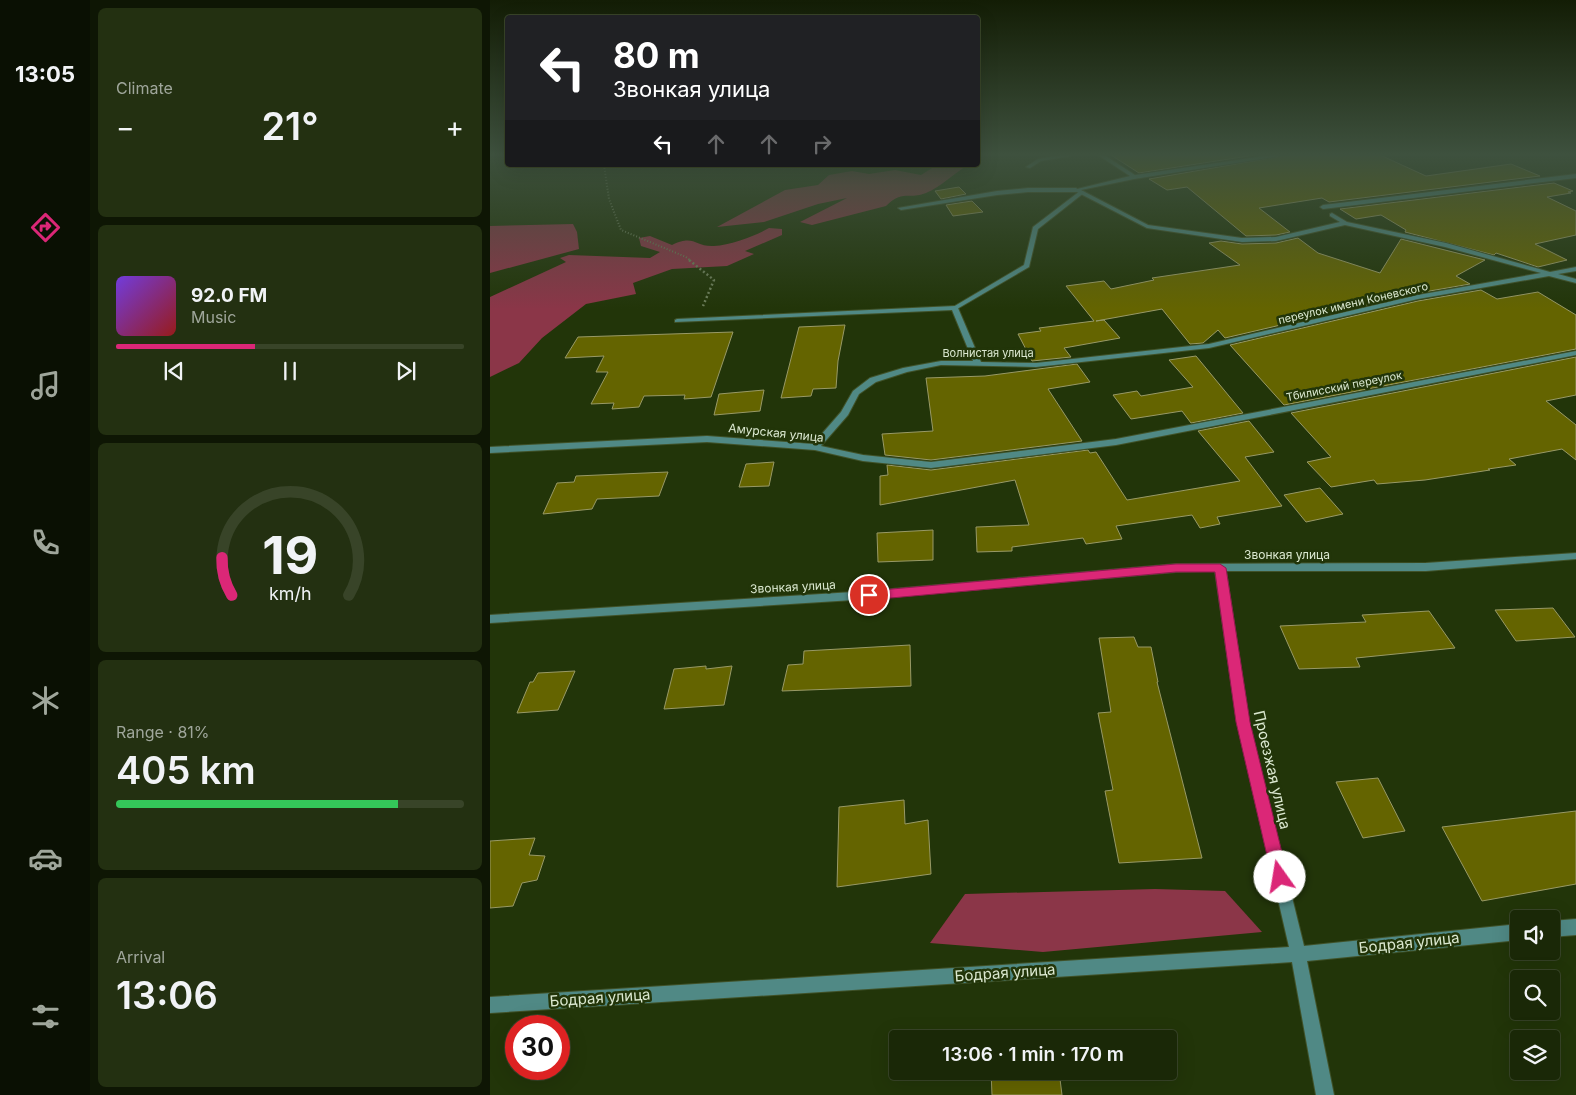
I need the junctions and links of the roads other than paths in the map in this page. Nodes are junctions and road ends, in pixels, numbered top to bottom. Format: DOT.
graph roads {
  1 [pos="912,206"];
  2 [pos="1061,206"];
  3 [pos="1109,206"];
  4 [pos="1330,206"];
  5 [pos="1323,207"];
  6 [pos="900,208"];
  7 [pos="1332,215"];
  8 [pos="1345,223"];
  9 [pos="1576,269"];
  10 [pos="1547,274"];
  11 [pos="1576,281"];
  12 [pos="955,308"];
  13 [pos="677,321"];
  14 [pos="1576,353"];
  15 [pos="1134,354"];
  16 [pos="978,364"];
  17 [pos="1116,442"];
  18 [pos="815,447"];
  19 [pos="490,450"];
  20 [pos="1576,556"];
  21 [pos="1220,568"];
  22 [pos="490,619"];
  23 [pos="1576,927"];
  24 [pos="1560,928"];
  25 [pos="1510,933"];
  26 [pos="1298,954"];
  27 [pos="490,1005"];
  28 [pos="1325,1095"];
  1 -- 6 [label="street"];
  2 -- 12 [label="street"];
  3 -- 8 [label="street"];
  4 -- 5 [label="street"];
  7 -- 8 [label="street"];
  8 -- 10 [label="street"];
  9 -- 10 [label="street, переулок имени Коневского"];
  10 -- 11 [label="street"];
  10 -- 15 [label="street, переулок имени Коневского"];
  12 -- 13 [label="street"];
  12 -- 16 [label="street"];
  14 -- 17 [label="street, Тбилисский переулок"];
  15 -- 16 [label="street, Волнистая улица"];
  16 -- 18 [label="street, Волнистая улица"];
  17 -- 18 [label="street, Амурская улица"];
  18 -- 19 [label="street, Амурская улица"];
  20 -- 21 [label="street, Звонкая улица"];
  21 -- 22 [label="street, Звонкая улица"];
  21 -- 26 [label="street, Проезжая улица"];
  23 -- 24 [label="street"];
  25 -- 26 [label="street, Бодрая улица"];
  26 -- 27 [label="street, Бодрая улица"];
  26 -- 28 [label="street, Проезжая улица"];
}
